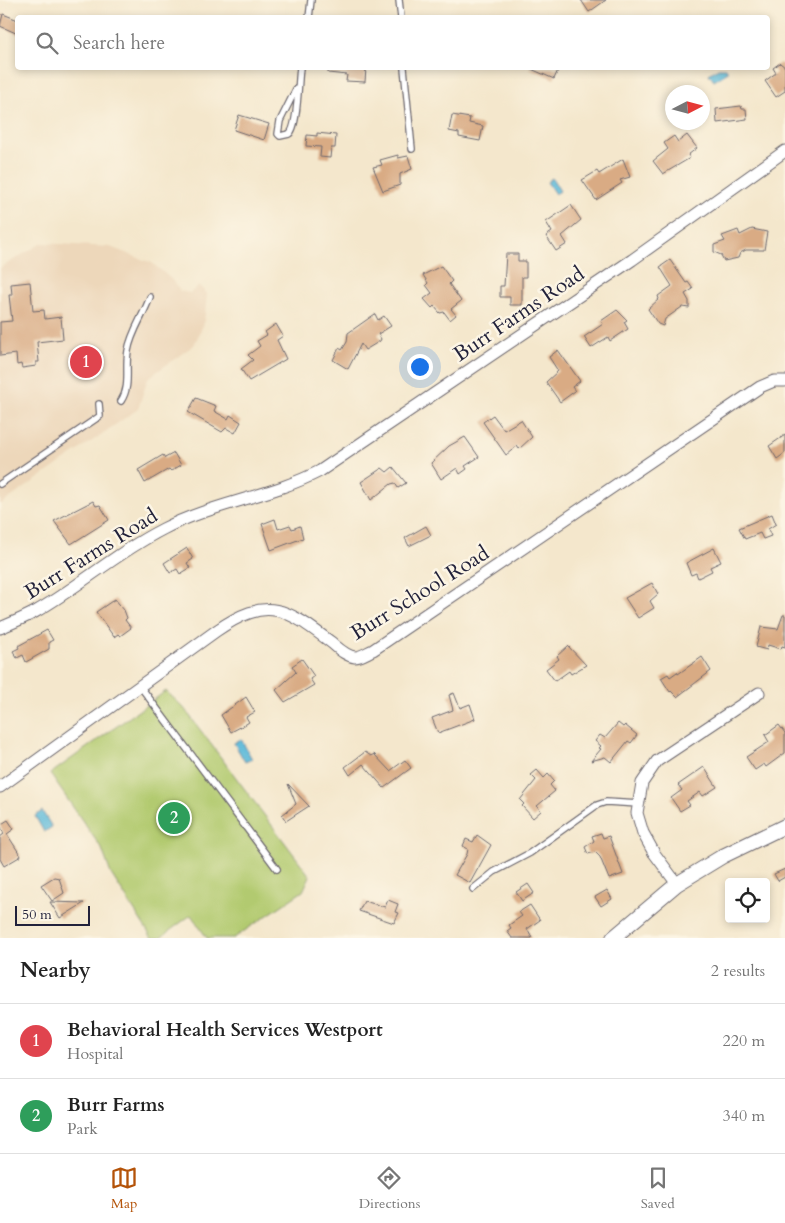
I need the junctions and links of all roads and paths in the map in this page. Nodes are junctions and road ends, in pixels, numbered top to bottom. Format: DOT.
graph roads {
  1 [pos="311,0"];
  2 [pos="399,0"];
  3 [pos="309,15"];
  4 [pos="401,15"];
  5 [pos="300,70"];
  6 [pos="404,70"];
  7 [pos="296,89"];
  8 [pos="412,149"];
  9 [pos="785,151"];
  10 [pos="150,297"];
  11 [pos="785,381"];
  12 [pos="120,401"];
  13 [pos="99,404"];
  14 [pos="0,484"];
  15 [pos="0,628"];
  16 [pos="140,686"];
  17 [pos="758,693"];
  18 [pos="0,787"];
  19 [pos="638,804"];
  20 [pos="785,826"];
  21 [pos="278,869"];
  22 [pos="677,884"];
  23 [pos="473,890"];
  24 [pos="613,938"];
  1 -- 3 [label="lane"];
  2 -- 4 [label="lane"];
  5 -- 7 [label="lane"];
  6 -- 8 [label="lane"];
  7 -- 7 [label="lane"];
  9 -- 15 [label="street, Burr Farms Road"];
  10 -- 12 [label="lane"];
  11 -- 16 [label="street, Burr School Road"];
  13 -- 14 [label="lane"];
  16 -- 18 [label="street, Burr School Road"];
  16 -- 21 [label="lane"];
  17 -- 19 [label="street"];
  19 -- 22 [label="street"];
  19 -- 23 [label="lane"];
  20 -- 22 [label="street"];
  22 -- 24 [label="street"];
}
